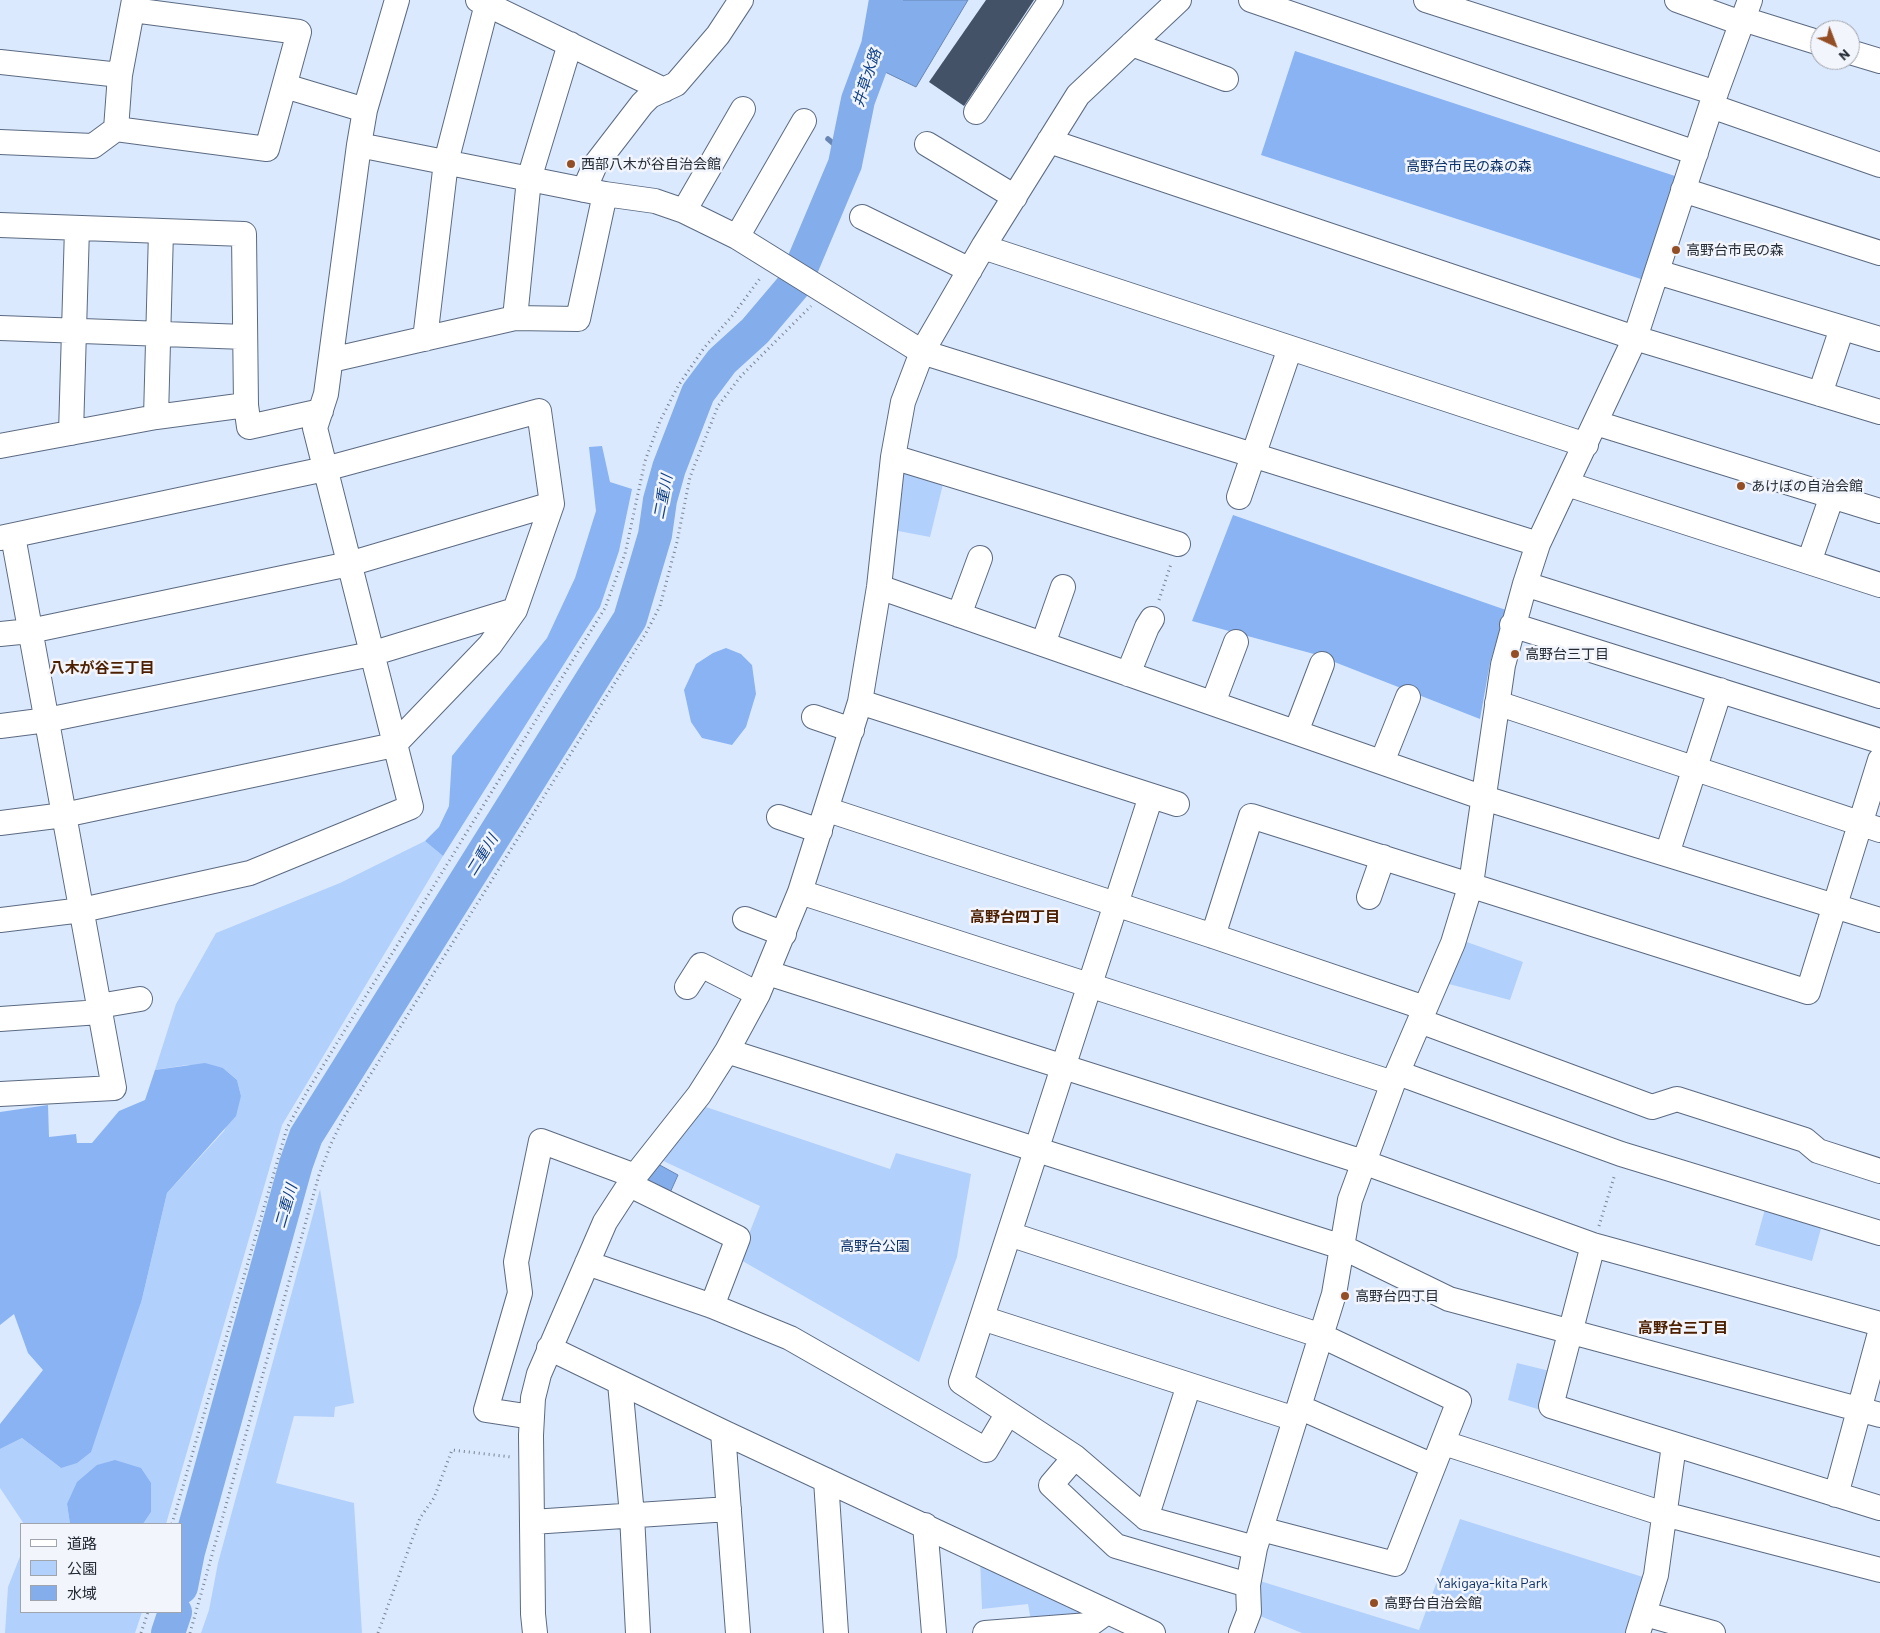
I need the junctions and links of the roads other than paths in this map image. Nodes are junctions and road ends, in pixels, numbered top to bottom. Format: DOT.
graph roads {
  1 [pos="397,0"];
  2 [pos="741,0"];
  3 [pos="1051,0"];
  4 [pos="1179,0"];
  5 [pos="1251,0"];
  6 [pos="1426,0"];
  7 [pos="1677,0"];
  8 [pos="483,2"];
  9 [pos="133,5"];
  10 [pos="1745,14"];
  11 [pos="1810,39"];
  12 [pos="570,44"];
  13 [pos="1132,44"];
  14 [pos="1860,55"];
  15 [pos="1880,61"];
  16 [pos="0,62"];
  17 [pos="120,75"];
  18 [pos="1226,80"];
  19 [pos="285,86"];
  20 [pos="664,90"];
  21 [pos="1713,100"];
  22 [pos="744,109"];
  23 [pos="366,110"];
  24 [pos="976,112"];
  25 [pos="804,121"];
  26 [pos="116,129"];
  27 [pos="1049,141"];
  28 [pos="0,142"];
  29 [pos="927,144"];
  30 [pos="359,145"];
  31 [pos="1696,153"];
  32 [pos="446,162"];
  33 [pos="1880,165"];
  34 [pos="529,179"];
  35 [pos="1683,190"];
  36 [pos="594,192"];
  37 [pos="1015,197"];
  38 [pos="684,210"];
  39 [pos="862,216"];
  40 [pos="0,224"];
  41 [pos="77,228"];
  42 [pos="161,231"];
  43 [pos="737,237"];
  44 [pos="983,247"];
  45 [pos="1880,253"];
  46 [pos="970,270"];
  47 [pos="1657,272"];
  48 [pos="515,318"];
  49 [pos="0,328"];
  50 [pos="1842,328"];
  51 [pos="74,331"];
  52 [pos="158,334"];
  53 [pos="245,337"];
  54 [pos="1635,338"];
  55 [pos="425,339"];
  56 [pos="1880,339"];
  57 [pos="1290,348"];
  58 [pos="922,352"];
  59 [pos="331,360"];
  60 [pos="1820,394"];
  61 [pos="246,405"];
  62 [pos="320,411"];
  63 [pos="1880,412"];
  64 [pos="156,417"];
  65 [pos="1596,424"];
  66 [pos="71,433"];
  67 [pos="1586,445"];
  68 [pos="0,446"];
  69 [pos="1255,456"];
  70 [pos="893,457"];
  71 [pos="325,470"];
  72 [pos="1567,484"];
  73 [pos="1832,496"];
  74 [pos="1239,497"];
  75 [pos="552,504"];
  76 [pos="1880,511"];
  77 [pos="6,537"];
  78 [pos="1178,544"];
  79 [pos="1538,544"];
  80 [pos="980,558"];
  81 [pos="1809,562"];
  82 [pos="349,564"];
  83 [pos="1525,584"];
  84 [pos="1880,585"];
  85 [pos="879,587"];
  86 [pos="1063,587"];
  87 [pos="515,610"];
  88 [pos="959,615"];
  89 [pos="1152,619"];
  90 [pos="1512,625"];
  91 [pos="30,631"];
  92 [pos="0,634"];
  93 [pos="1236,642"];
  94 [pos="1043,644"];
  95 [pos="371,654"];
  96 [pos="1322,664"];
  97 [pos="1128,674"];
  98 [pos="1720,690"];
  99 [pos="1880,696"];
  100 [pos="1408,697"];
  101 [pos="860,702"];
  102 [pos="1213,703"];
  103 [pos="1498,703"];
  104 [pos="814,717"];
  105 [pos="46,720"];
  106 [pos="0,726"];
  107 [pos="852,730"];
  108 [pos="1296,732"];
  109 [pos="1880,741"];
  110 [pos="394,745"];
  111 [pos="1880,760"];
  112 [pos="1382,762"];
  113 [pos="1694,769"];
  114 [pos="1151,796"];
  115 [pos="1484,798"];
  116 [pos="1177,804"];
  117 [pos="64,815"];
  118 [pos="779,818"];
  119 [pos="824,821"];
  120 [pos="0,823"];
  121 [pos="1870,827"];
  122 [pos="1666,854"];
  123 [pos="1382,857"];
  124 [pos="1471,884"];
  125 [pos="800,892"];
  126 [pos="1369,897"];
  127 [pos="1115,905"];
  128 [pos="1835,906"];
  129 [pos="82,910"];
  130 [pos="745,919"];
  131 [pos="0,920"];
  132 [pos="1880,920"];
  133 [pos="784,934"];
  134 [pos="1213,936"];
  135 [pos="768,973"];
  136 [pos="1089,985"];
  137 [pos="687,987"];
  138 [pos="758,994"];
  139 [pos="140,999"];
  140 [pos="100,1009"];
  141 [pos="1423,1015"];
  142 [pos="0,1019"];
  143 [pos="726,1051"];
  144 [pos="1063,1067"];
  145 [pos="1396,1078"];
  146 [pos="0,1094"];
  147 [pos="1036,1150"];
  148 [pos="1363,1162"];
  149 [pos="1880,1171"];
  150 [pos="633,1180"];
  151 [pos="1880,1233"];
  152 [pos="1009,1234"];
  153 [pos="1593,1245"];
  154 [pos="1342,1247"];
  155 [pos="587,1263"];
  156 [pos="712,1306"];
  157 [pos="982,1318"];
  158 [pos="1880,1324"];
  159 [pos="1570,1333"];
  160 [pos="1880,1333"];
  161 [pos="1322,1336"];
  162 [pos="549,1348"];
  163 [pos="620,1383"];
  164 [pos="1189,1386"];
  165 [pos="1008,1412"];
  166 [pos="1870,1412"];
  167 [pos="1298,1413"];
  168 [pos="532,1417"];
  169 [pos="723,1432"];
  170 [pos="1444,1443"];
  171 [pos="1674,1445"];
  172 [pos="1075,1457"];
  173 [pos="1433,1466"];
  174 [pos="826,1480"];
  175 [pos="1836,1495"];
  176 [pos="1880,1508"];
  177 [pos="729,1509"];
  178 [pos="1664,1514"];
  179 [pos="632,1515"];
  180 [pos="1146,1518"];
  181 [pos="532,1522"];
  182 [pos="925,1525"];
  183 [pos="1258,1538"];
  184 [pos="1880,1570"];
  185 [pos="1248,1585"];
  186 [pos="1118,1621"];
  187 [pos="1641,1624"];
  188 [pos="1030,1631"];
  189 [pos="536,1633"];
  190 [pos="638,1633"];
  191 [pos="738,1633"];
  192 [pos="836,1633"];
  193 [pos="934,1633"];
  194 [pos="985,1633"];
  195 [pos="1153,1633"];
  196 [pos="1241,1633"];
  197 [pos="1713,1633"];
  1 -- 23 [label="street"];
  2 -- 20 [label="street"];
  3 -- 24 [label="street"];
  4 -- 13 [label="street"];
  5 -- 31 [label="street"];
  6 -- 21 [label="street"];
  7 -- 10 [label="street"];
  8 -- 12 [label="street"];
  8 -- 32 [label="street"];
  9 -- 17 [label="street"];
  9 -- 19 [label="street"];
  10 -- 11 [label="street"];
  10 -- 21 [label="street"];
  12 -- 20 [label="street"];
  12 -- 34 [label="street"];
  13 -- 18 [label="street"];
  13 -- 27 [label="street"];
  14 -- 15 [label="street"];
  16 -- 17 [label="street"];
  17 -- 26 [label="street"];
  19 -- 23 [label="street"];
  19 -- 26 [label="street"];
  20 -- 36 [label="street"];
  21 -- 31 [label="street"];
  21 -- 33 [label="street"];
  22 -- 38 [label="street"];
  23 -- 30 [label="street"];
  25 -- 43 [label="street"];
  26 -- 28 [label="street"];
  27 -- 37 [label="street"];
  27 -- 54 [label="street"];
  29 -- 37 [label="street"];
  30 -- 32 [label="street"];
  30 -- 59 [label="street"];
  31 -- 35 [label="street"];
  32 -- 34 [label="street"];
  32 -- 55 [label="street"];
  34 -- 36 [label="street"];
  34 -- 48 [label="street"];
  35 -- 45 [label="street"];
  35 -- 47 [label="street"];
  36 -- 38 [label="street"];
  36 -- 48 [label="street"];
  37 -- 44 [label="street"];
  38 -- 43 [label="street"];
  39 -- 46 [label="street"];
  40 -- 41 [label="street"];
  41 -- 42 [label="street"];
  41 -- 51 [label="street"];
  42 -- 52 [label="street"];
  42 -- 53 [label="street"];
  43 -- 58 [label="street"];
  44 -- 46 [label="street"];
  44 -- 57 [label="street"];
  46 -- 58 [label="street"];
  47 -- 50 [label="street"];
  47 -- 54 [label="street"];
  48 -- 55 [label="street"];
  49 -- 51 [label="street"];
  50 -- 56 [label="street"];
  50 -- 60 [label="street"];
  51 -- 52 [label="street"];
  51 -- 66 [label="street"];
  52 -- 53 [label="street"];
  52 -- 64 [label="street"];
  53 -- 61 [label="street"];
  54 -- 60 [label="street"];
  54 -- 65 [label="street"];
  55 -- 59 [label="street"];
  57 -- 67 [label="street"];
  57 -- 69 [label="street"];
  58 -- 69 [label="street"];
  58 -- 70 [label="street"];
  59 -- 62 [label="street"];
  60 -- 63 [label="street"];
  61 -- 62 [label="street"];
  61 -- 64 [label="street"];
  62 -- 71 [label="street"];
  64 -- 66 [label="street"];
  65 -- 67 [label="street"];
  65 -- 73 [label="street"];
  66 -- 68 [label="street"];
  67 -- 72 [label="street"];
  69 -- 74 [label="street"];
  69 -- 79 [label="street"];
  70 -- 78 [label="street"];
  70 -- 85 [label="street"];
  71 -- 75 [label="street"];
  71 -- 77 [label="street"];
  71 -- 82 [label="street"];
  72 -- 79 [label="street"];
  72 -- 81 [label="street"];
  73 -- 76 [label="street"];
  73 -- 81 [label="street"];
  75 -- 82 [label="street"];
  75 -- 87 [label="street"];
  77 -- 91 [label="street"];
  79 -- 83 [label="street"];
  80 -- 88 [label="street"];
  81 -- 84 [label="street"];
  82 -- 91 [label="street"];
  82 -- 95 [label="street"];
  83 -- 90 [label="street"];
  83 -- 99 [label="street"];
  85 -- 88 [label="street"];
  85 -- 101 [label="street"];
  86 -- 94 [label="street"];
  87 -- 95 [label="street"];
  87 -- 110 [label="street"];
  88 -- 94 [label="street"];
  89 -- 97 [label="street"];
  90 -- 98 [label="street"];
  90 -- 103 [label="street"];
  91 -- 92 [label="street"];
  91 -- 105 [label="street"];
  93 -- 102 [label="street"];
  94 -- 97 [label="street"];
  95 -- 105 [label="street"];
  95 -- 110 [label="street"];
  96 -- 108 [label="street"];
  97 -- 102 [label="street"];
  98 -- 109 [label="street"];
  98 -- 113 [label="street"];
  100 -- 112 [label="street"];
  101 -- 107 [label="street"];
  101 -- 114 [label="street"];
  102 -- 108 [label="street"];
  103 -- 113 [label="street"];
  103 -- 115 [label="street"];
  104 -- 107 [label="street"];
  105 -- 106 [label="street"];
  105 -- 117 [label="street"];
  107 -- 119 [label="street"];
  108 -- 112 [label="street"];
  110 -- 117 [label="street"];
  110 -- 129 [label="street"];
  111 -- 121 [label="street"];
  112 -- 115 [label="street"];
  113 -- 121 [label="street"];
  113 -- 122 [label="street"];
  114 -- 116 [label="street"];
  114 -- 127 [label="street"];
  115 -- 122 [label="street"];
  115 -- 124 [label="street"];
  117 -- 120 [label="street"];
  117 -- 129 [label="street"];
  118 -- 119 [label="street"];
  119 -- 125 [label="street"];
  119 -- 127 [label="street"];
  121 -- 128 [label="street"];
  122 -- 128 [label="street"];
  123 -- 124 [label="street"];
  123 -- 126 [label="street"];
  123 -- 134 [label="street"];
  124 -- 128 [label="street"];
  124 -- 141 [label="street"];
  125 -- 133 [label="street"];
  125 -- 136 [label="street"];
  127 -- 134 [label="street"];
  127 -- 136 [label="street"];
  128 -- 132 [label="street"];
  129 -- 131 [label="street"];
  129 -- 140 [label="street"];
  130 -- 133 [label="street"];
  133 -- 135 [label="street"];
  134 -- 141 [label="street"];
  135 -- 138 [label="street"];
  135 -- 144 [label="street"];
  136 -- 144 [label="street"];
  136 -- 145 [label="street"];
  137 -- 138 [label="street"];
  138 -- 143 [label="street"];
  139 -- 140 [label="street"];
  140 -- 142 [label="street"];
  140 -- 146 [label="street"];
  141 -- 145 [label="street"];
  141 -- 149 [label="street"];
  143 -- 147 [label="street"];
  143 -- 150 [label="street"];
  144 -- 147 [label="street"];
  144 -- 148 [label="street"];
  145 -- 148 [label="street"];
  145 -- 151 [label="street"];
  147 -- 152 [label="street"];
  147 -- 154 [label="street"];
  148 -- 153 [label="street"];
  148 -- 154 [label="street"];
  150 -- 155 [label="street"];
  150 -- 156 [label="street"];
  150 -- 168 [label="street"];
  152 -- 157 [label="street"];
  152 -- 161 [label="street"];
  153 -- 158 [label="street"];
  153 -- 159 [label="street"];
  154 -- 159 [label="street"];
  154 -- 161 [label="street"];
  155 -- 156 [label="street"];
  155 -- 162 [label="street"];
  156 -- 165 [label="street"];
  157 -- 164 [label="street"];
  157 -- 165 [label="street"];
  159 -- 166 [label="street"];
  159 -- 171 [label="street"];
  160 -- 166 [label="street"];
  161 -- 167 [label="street"];
  161 -- 170 [label="street"];
  162 -- 163 [label="street"];
  162 -- 168 [label="street"];
  163 -- 169 [label="street"];
  163 -- 179 [label="street"];
  164 -- 167 [label="street"];
  164 -- 180 [label="street"];
  165 -- 172 [label="street"];
  166 -- 175 [label="street"];
  167 -- 173 [label="street"];
  167 -- 183 [label="street"];
  168 -- 181 [label="street"];
  169 -- 174 [label="street"];
  169 -- 177 [label="street"];
  170 -- 173 [label="street"];
  170 -- 178 [label="street"];
  171 -- 175 [label="street"];
  171 -- 178 [label="street"];
  172 -- 180 [label="street"];
  172 -- 185 [label="street"];
  173 -- 183 [label="street"];
  174 -- 182 [label="street"];
  174 -- 192 [label="street"];
  175 -- 176 [label="street"];
  177 -- 179 [label="street"];
  177 -- 191 [label="street"];
  178 -- 184 [label="street"];
  178 -- 187 [label="street"];
  179 -- 181 [label="street"];
  179 -- 190 [label="street"];
  180 -- 183 [label="street"];
  181 -- 189 [label="street"];
  182 -- 186 [label="street"];
  182 -- 193 [label="street"];
  183 -- 185 [label="street"];
  185 -- 196 [label="street"];
  186 -- 188 [label="street"];
  186 -- 195 [label="street"];
  187 -- 197 [label="street"];
  188 -- 194 [label="street"];
}
